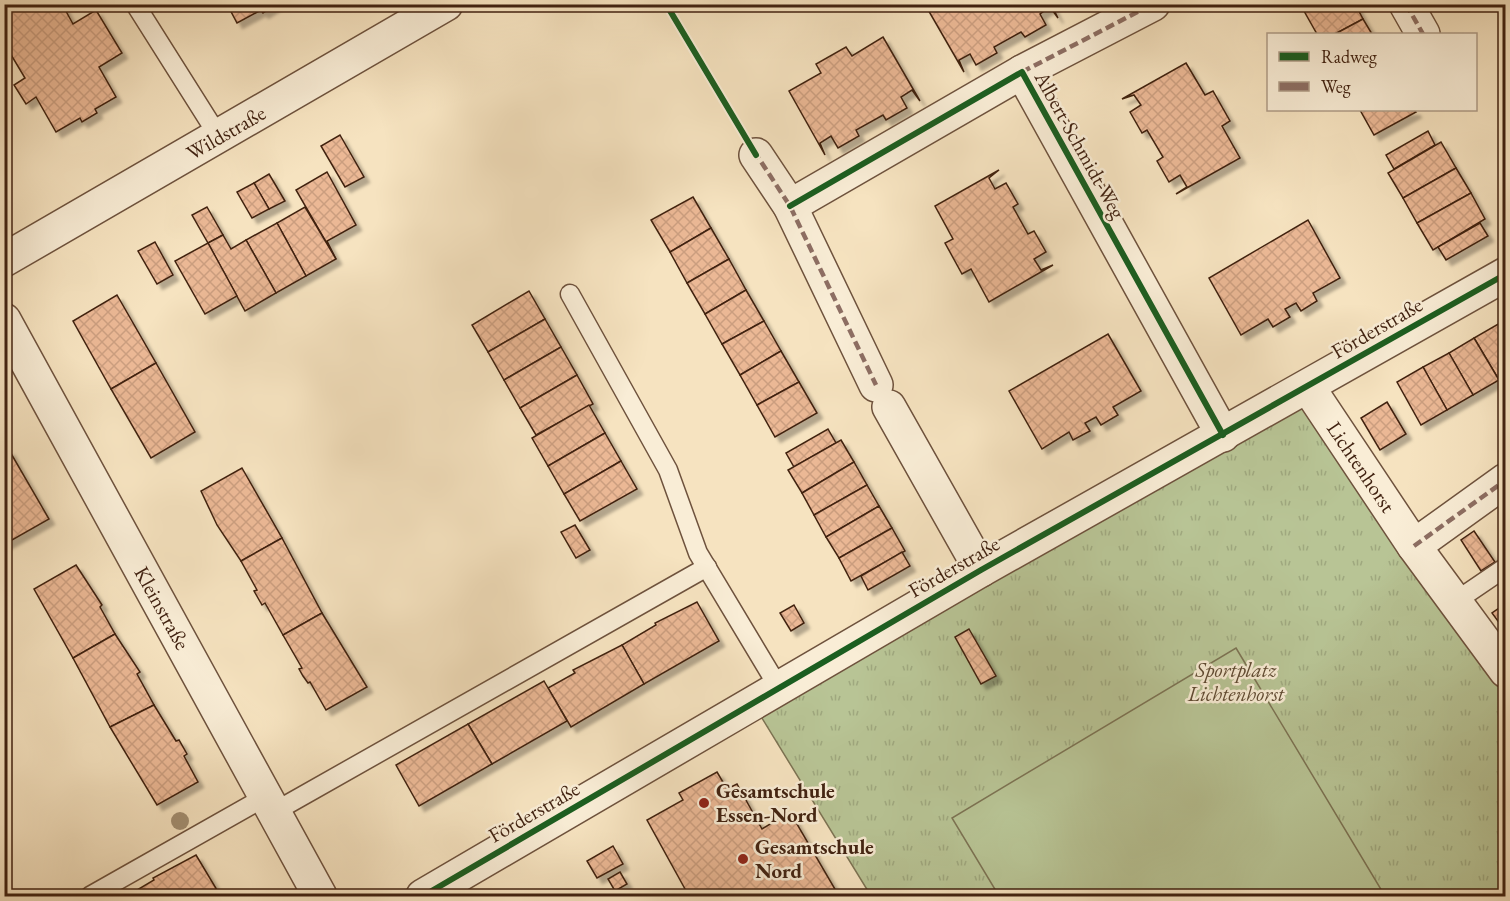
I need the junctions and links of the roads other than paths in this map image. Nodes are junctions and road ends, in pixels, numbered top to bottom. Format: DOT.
graph roads {
  1 [pos="135,4"];
  2 [pos="446,4"];
  3 [pos="1153,4"];
  4 [pos="1406,4"];
  5 [pos="1423,33"];
  6 [pos="1022,72"];
  7 [pos="219,137"];
  8 [pos="756,155"];
  9 [pos="790,206"];
  10 [pos="4,260"];
  11 [pos="1506,274"];
  12 [pos="570,294"];
  13 [pos="4,320"];
  14 [pos="1308,387"];
  15 [pos="1223,435"];
  16 [pos="1506,480"];
  17 [pos="1414,546"];
  18 [pos="706,567"];
  19 [pos="1506,567"];
  20 [pos="981,570"];
  21 [pos="1456,601"];
  22 [pos="1506,671"];
  23 [pos="779,688"];
  24 [pos="269,805"];
  25 [pos="90,897"];
  26 [pos="320,897"];
  27 [pos="423,897"];
  1 -- 7 [label="lane"];
  2 -- 7 [label="street, Wildstraße"];
  3 -- 6 [label="street, Albert-Schmidt-Weg"];
  4 -- 5 [label="street"];
  6 -- 9 [label="street, Albert-Schmidt-Weg"];
  6 -- 15 [label="street, Albert-Schmidt-Weg"];
  7 -- 10 [label="street, Wildstraße"];
  8 -- 9 [label="street"];
  9 -- 20 [label="street, Förderstraße"];
  11 -- 14 [label="street, Förderstraße"];
  12 -- 18 [label="lane"];
  13 -- 24 [label="street, Kleinstraße"];
  14 -- 15 [label="street, Förderstraße"];
  14 -- 17 [label="street, Lichtenhorst"];
  15 -- 20 [label="street, Förderstraße"];
  16 -- 17 [label="street"];
  17 -- 21 [label="street, Lichtenhorst"];
  18 -- 23 [label="lane"];
  18 -- 24 [label="lane"];
  19 -- 21 [label="lane"];
  20 -- 23 [label="street, Förderstraße"];
  21 -- 22 [label="street, Lichtenhorst"];
  23 -- 27 [label="street, Förderstraße"];
  24 -- 25 [label="lane"];
  24 -- 26 [label="street, Kleinstraße"];
}
